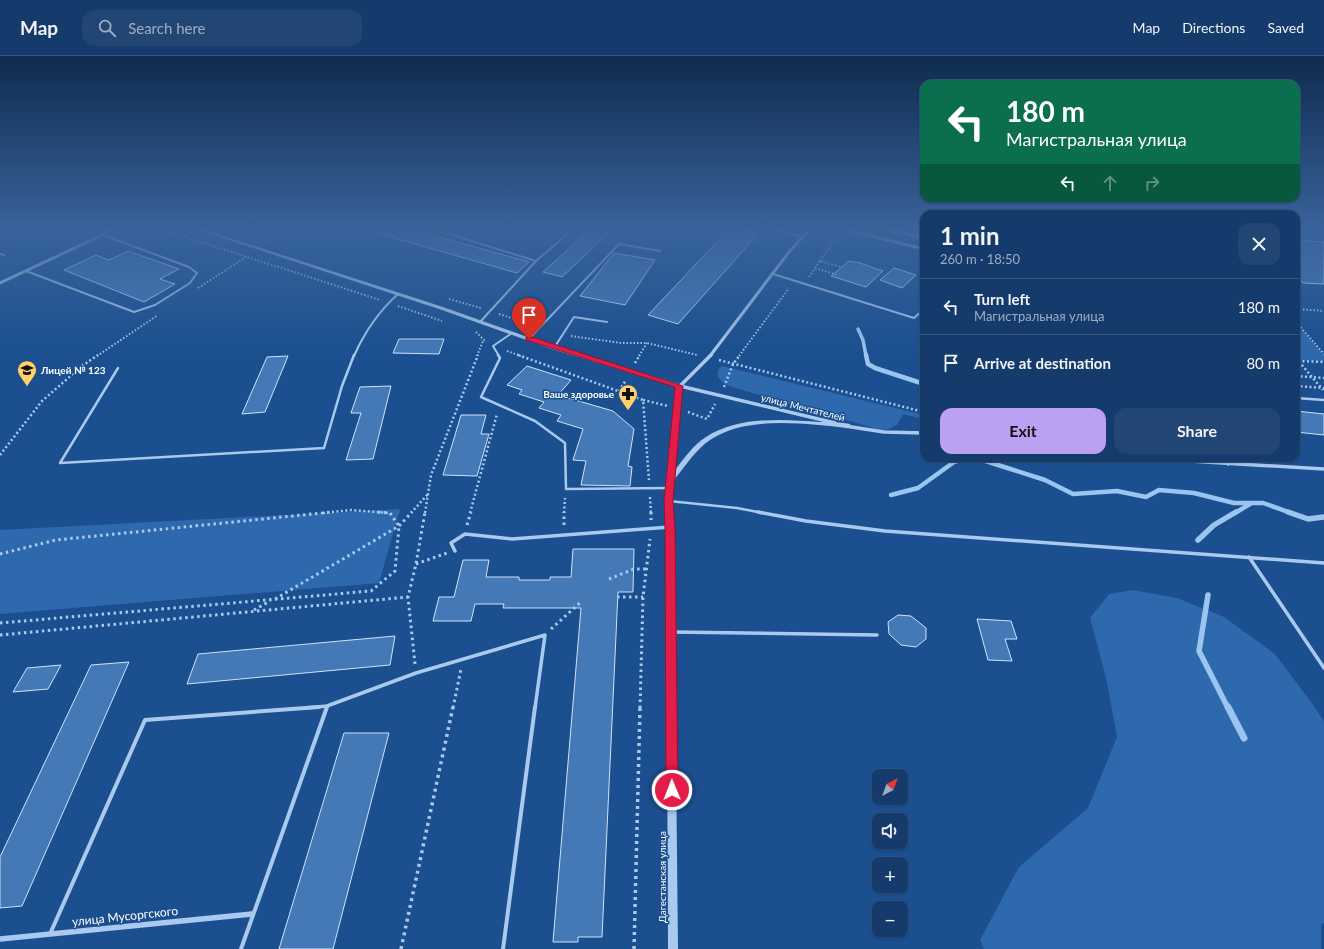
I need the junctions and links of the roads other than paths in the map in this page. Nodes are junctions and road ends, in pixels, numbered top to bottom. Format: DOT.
graph roads {
  1 [pos="26,271"];
  2 [pos="194,271"];
  3 [pos="326,271"];
  4 [pos="527,271"];
  5 [pos="594,271"];
  6 [pos="775,271"];
  7 [pos="772,274"];
  8 [pos="0,283"];
  9 [pos="398,294"];
  10 [pos="920,313"];
  11 [pos="480,322"];
  12 [pos="607,322"];
  13 [pos="512,333"];
  14 [pos="529,339"];
  15 [pos="554,348"];
  16 [pos="118,368"];
  17 [pos="680,386"];
  18 [pos="1300,398"];
  19 [pos="1324,400"];
  20 [pos="848,426"];
  21 [pos="920,434"];
  22 [pos="1208,462"];
  23 [pos="1228,464"];
  24 [pos="1324,470"];
  25 [pos="669,484"];
  26 [pos="668,501"];
  27 [pos="670,528"];
  28 [pos="455,551"];
  29 [pos="1249,557"];
  30 [pos="1324,562"];
  31 [pos="671,632"];
  32 [pos="877,635"];
  33 [pos="1324,668"];
  34 [pos="327,706"];
  35 [pos="252,914"];
  36 [pos="50,934"];
  37 [pos="0,939"];
  38 [pos="241,949"];
  39 [pos="503,949"];
  40 [pos="673,949"];
  1 -- 2 [label="lane"];
  1 -- 8 [label="street"];
  3 -- 9 [label="street"];
  4 -- 11 [label="lane"];
  5 -- 14 [label="lane"];
  6 -- 7 [label="street"];
  7 -- 10 [label="lane"];
  7 -- 17 [label="street"];
  9 -- 11 [label="street"];
  9 -- 16 [label="lane"];
  11 -- 13 [label="street"];
  12 -- 15 [label="lane"];
  13 -- 14 [label="street"];
  13 -- 25 [label="lane"];
  14 -- 15 [label="street"];
  15 -- 17 [label="street"];
  17 -- 20 [label="street, улица Мечтателей"];
  17 -- 25 [label="street, Дагестанская улица"];
  18 -- 19 [label="lane"];
  20 -- 21 [label="street, улица Мечтателей"];
  20 -- 25 [label="street"];
  22 -- 23 [label="street"];
  23 -- 24 [label="street"];
  25 -- 26 [label="street, Дагестанская улица"];
  26 -- 27 [label="street, Дагестанская улица"];
  26 -- 29 [label="lane"];
  27 -- 28 [label="lane"];
  27 -- 31 [label="street, Дагестанская улица"];
  29 -- 30 [label="lane"];
  29 -- 33 [label="lane"];
  31 -- 32 [label="lane"];
  31 -- 40 [label="street, Дагестанская улица"];
  34 -- 35 [label="lane"];
  34 -- 36 [label="lane"];
  34 -- 39 [label="lane"];
  35 -- 36 [label="street, улица Мусоргского"];
  35 -- 38 [label="lane"];
  36 -- 37 [label="street, улица Мусоргского"];
}
